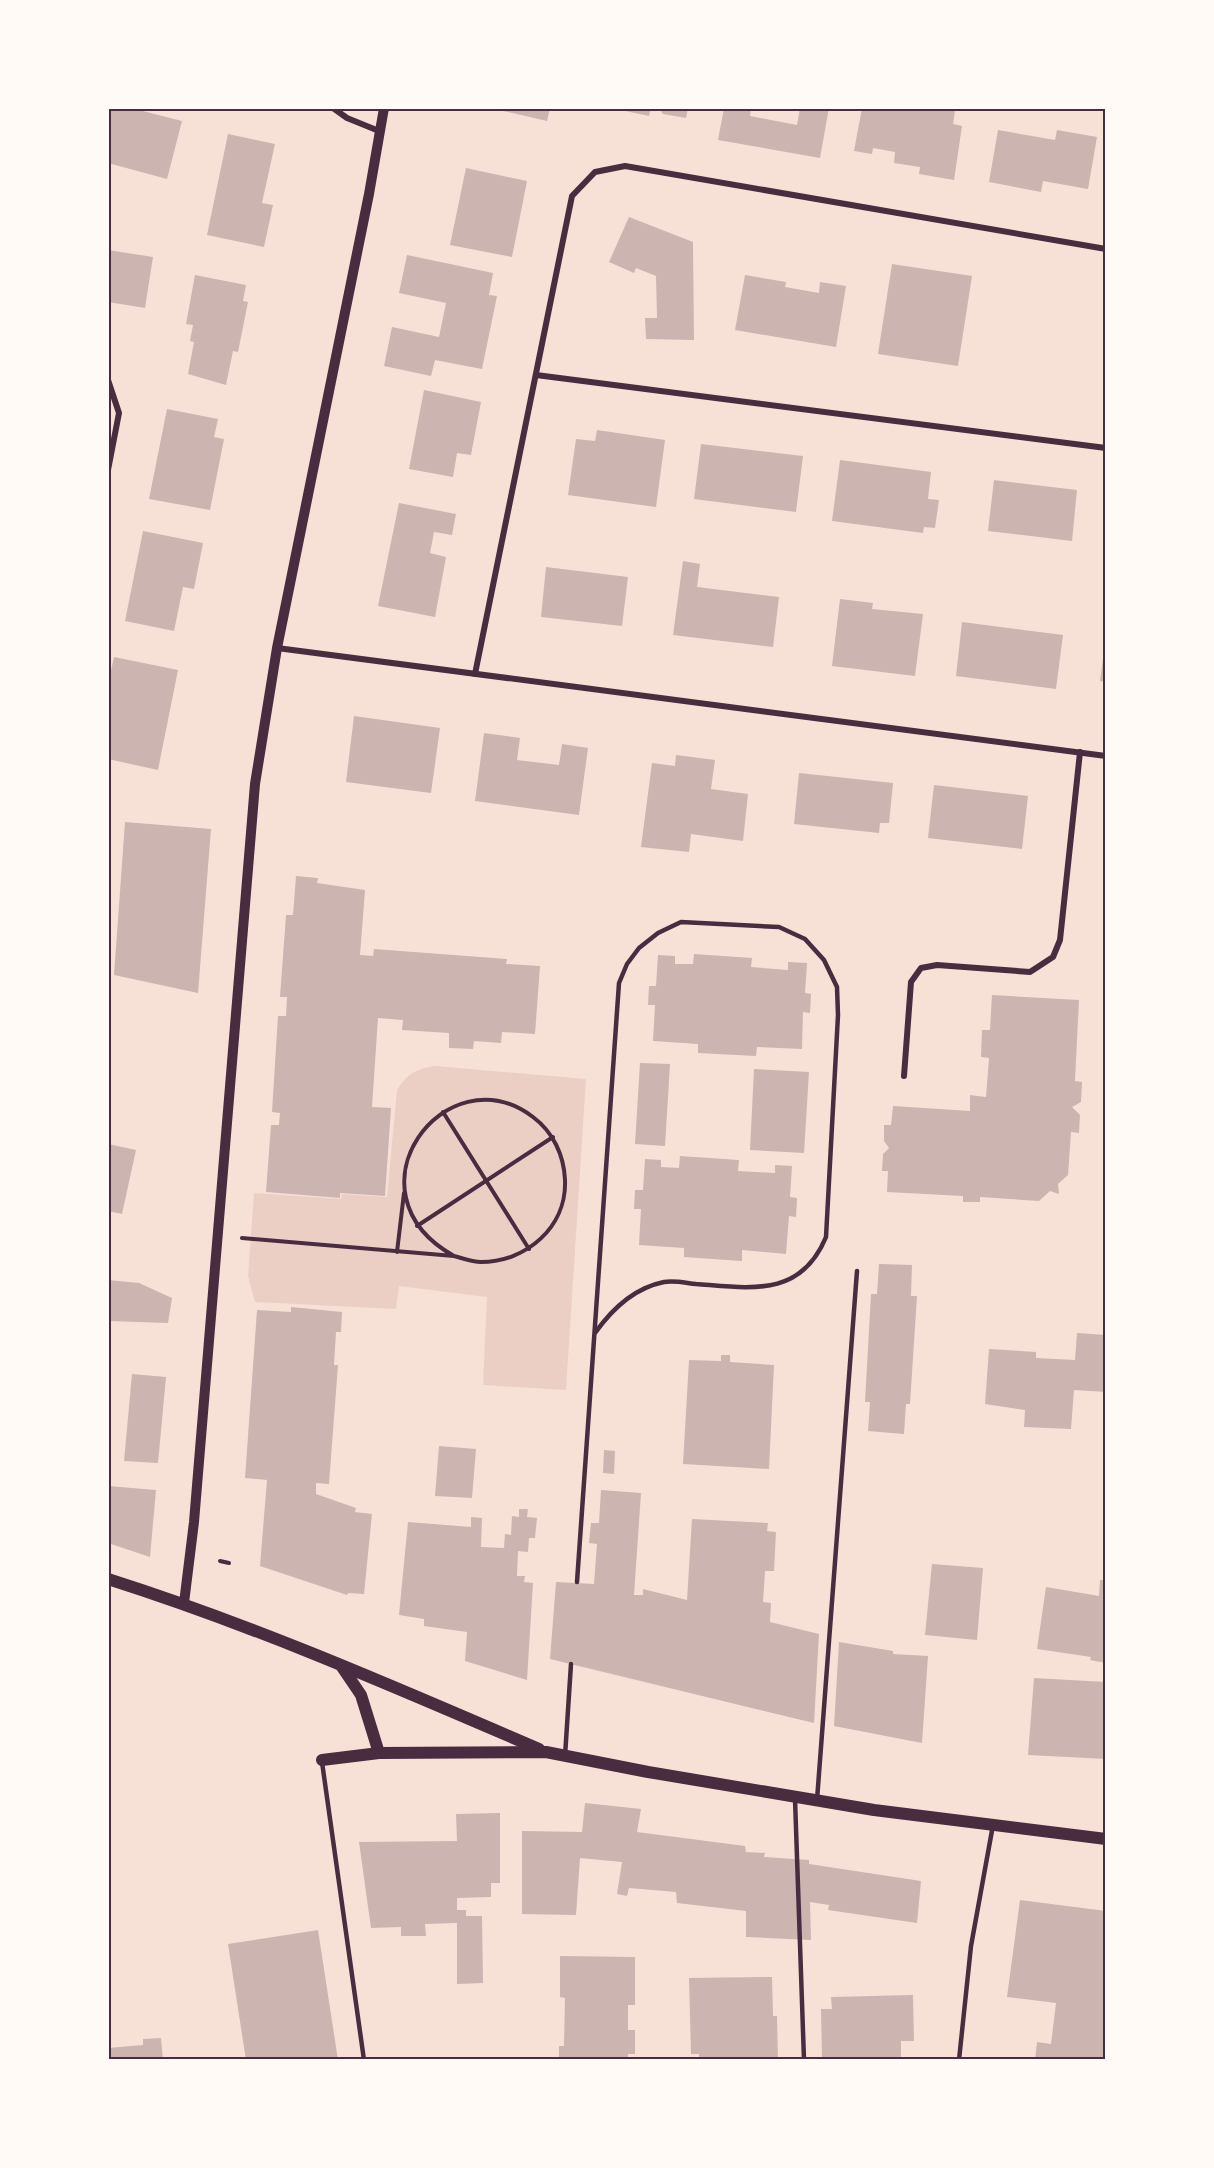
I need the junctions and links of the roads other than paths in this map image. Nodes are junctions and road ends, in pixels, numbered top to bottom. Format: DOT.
graph roads {
  1 [pos="333,108"];
  2 [pos="384,108"];
  3 [pos="379,131"];
  4 [pos="1106,249"];
  5 [pos="536,375"];
  6 [pos="108,380"];
  7 [pos="1106,448"];
  8 [pos="108,470"];
  9 [pos="277,648"];
  10 [pos="476,674"];
  11 [pos="1080,752"];
  12 [pos="1106,756"];
  13 [pos="904,1077"];
  14 [pos="857,1271"];
  15 [pos="595,1333"];
  16 [pos="108,1579"];
  17 [pos="577,1582"];
  18 [pos="184,1603"];
  19 [pos="572,1664"];
  20 [pos="342,1667"];
  21 [pos="546,1752"];
  22 [pos="379,1753"];
  23 [pos="565,1756"];
  24 [pos="322,1760"];
  25 [pos="794,1796"];
  26 [pos="817,1800"];
  27 [pos="993,1826"];
  28 [pos="1106,1839"];
  29 [pos="364,2060"];
  30 [pos="804,2060"];
  31 [pos="959,2060"];
  1 -- 3 [label="street"];
  2 -- 3 [label="street"];
  3 -- 9 [label="street"];
  4 -- 5 [label="street"];
  5 -- 7 [label="street"];
  5 -- 10 [label="street"];
  6 -- 8 [label="street"];
  9 -- 10 [label="street"];
  9 -- 18 [label="street"];
  10 -- 11 [label="street"];
  11 -- 12 [label="street"];
  11 -- 13 [label="street"];
  14 -- 26 [label="lane"];
  15 -- 15 [label="lane"];
  15 -- 17 [label="lane"];
  16 -- 18 [label="main road"];
  18 -- 20 [label="main road"];
  19 -- 23 [label="lane"];
  20 -- 21 [label="main road"];
  20 -- 22 [label="main road"];
  21 -- 22 [label="main road"];
  21 -- 23 [label="main road"];
  22 -- 24 [label="main road"];
  23 -- 25 [label="main road"];
  24 -- 29 [label="lane"];
  25 -- 26 [label="main road"];
  25 -- 30 [label="lane"];
  26 -- 27 [label="main road"];
  27 -- 28 [label="main road"];
  27 -- 31 [label="lane"];
}
